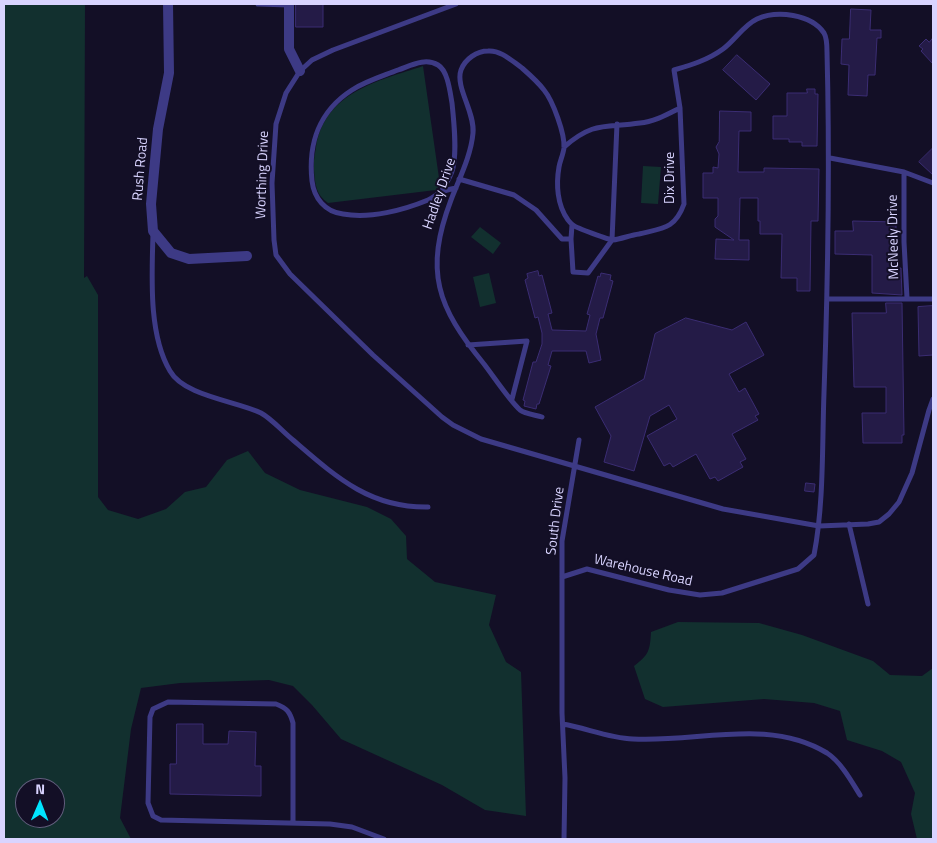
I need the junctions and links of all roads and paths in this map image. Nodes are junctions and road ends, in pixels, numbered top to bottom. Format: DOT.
graph roads {
  1 [pos="168,4"];
  2 [pos="258,4"];
  3 [pos="289,4"];
  4 [pos="456,4"];
  5 [pos="300,71"];
  6 [pos="680,108"];
  7 [pos="617,124"];
  8 [pos="564,147"];
  9 [pos="830,158"];
  10 [pos="904,172"];
  11 [pos="459,179"];
  12 [pos="933,183"];
  13 [pos="456,188"];
  14 [pos="441,192"];
  15 [pos="572,225"];
  16 [pos="153,231"];
  17 [pos="571,239"];
  18 [pos="612,240"];
  19 [pos="247,256"];
  20 [pos="907,298"];
  21 [pos="828,299"];
  22 [pos="933,299"];
  23 [pos="468,345"];
  24 [pos="512,399"];
  25 [pos="933,399"];
  26 [pos="542,417"];
  27 [pos="579,440"];
  28 [pos="575,467"];
  29 [pos="428,507"];
  30 [pos="849,524"];
  31 [pos="819,526"];
  32 [pos="562,578"];
  33 [pos="868,604"];
  34 [pos="562,724"];
  35 [pos="860,795"];
  36 [pos="293,822"];
  37 [pos="384,839"];
  38 [pos="564,839"];
  1 -- 16 [label="street, Rush Road"];
  2 -- 3 [label="lane"];
  3 -- 5 [label="street"];
  4 -- 5 [label="lane"];
  5 -- 28 [label="lane, Worthing Drive"];
  6 -- 7 [label="lane"];
  6 -- 9 [label="lane, Dix Drive"];
  6 -- 18 [label="lane, Dix Drive"];
  7 -- 8 [label="lane"];
  7 -- 18 [label="lane"];
  8 -- 11 [label="lane, Hadley Drive"];
  8 -- 15 [label="lane"];
  9 -- 10 [label="lane"];
  9 -- 21 [label="lane"];
  10 -- 12 [label="lane"];
  10 -- 20 [label="lane, McNeely Drive"];
  11 -- 13 [label="lane, Hadley Drive"];
  11 -- 17 [label="lane"];
  13 -- 14 [label="lane"];
  13 -- 23 [label="lane, Hadley Drive"];
  14 -- 14 [label="lane"];
  15 -- 17 [label="lane"];
  15 -- 18 [label="lane"];
  16 -- 19 [label="street"];
  16 -- 29 [label="lane"];
  17 -- 18 [label="lane"];
  20 -- 21 [label="lane, McNeely Drive"];
  20 -- 22 [label="lane"];
  21 -- 31 [label="lane"];
  23 -- 24 [label="lane, Hadley Drive"];
  23 -- 24 [label="lane"];
  24 -- 26 [label="lane, Hadley Drive"];
  25 -- 30 [label="lane"];
  27 -- 28 [label="lane, South Drive"];
  28 -- 31 [label="lane"];
  28 -- 32 [label="lane, South Drive"];
  30 -- 31 [label="lane"];
  30 -- 33 [label="lane"];
  31 -- 32 [label="lane, Warehouse Road"];
  32 -- 34 [label="lane, South Drive"];
  34 -- 35 [label="lane"];
  34 -- 38 [label="lane, South Drive"];
  36 -- 36 [label="lane"];
  36 -- 37 [label="lane"];
}
